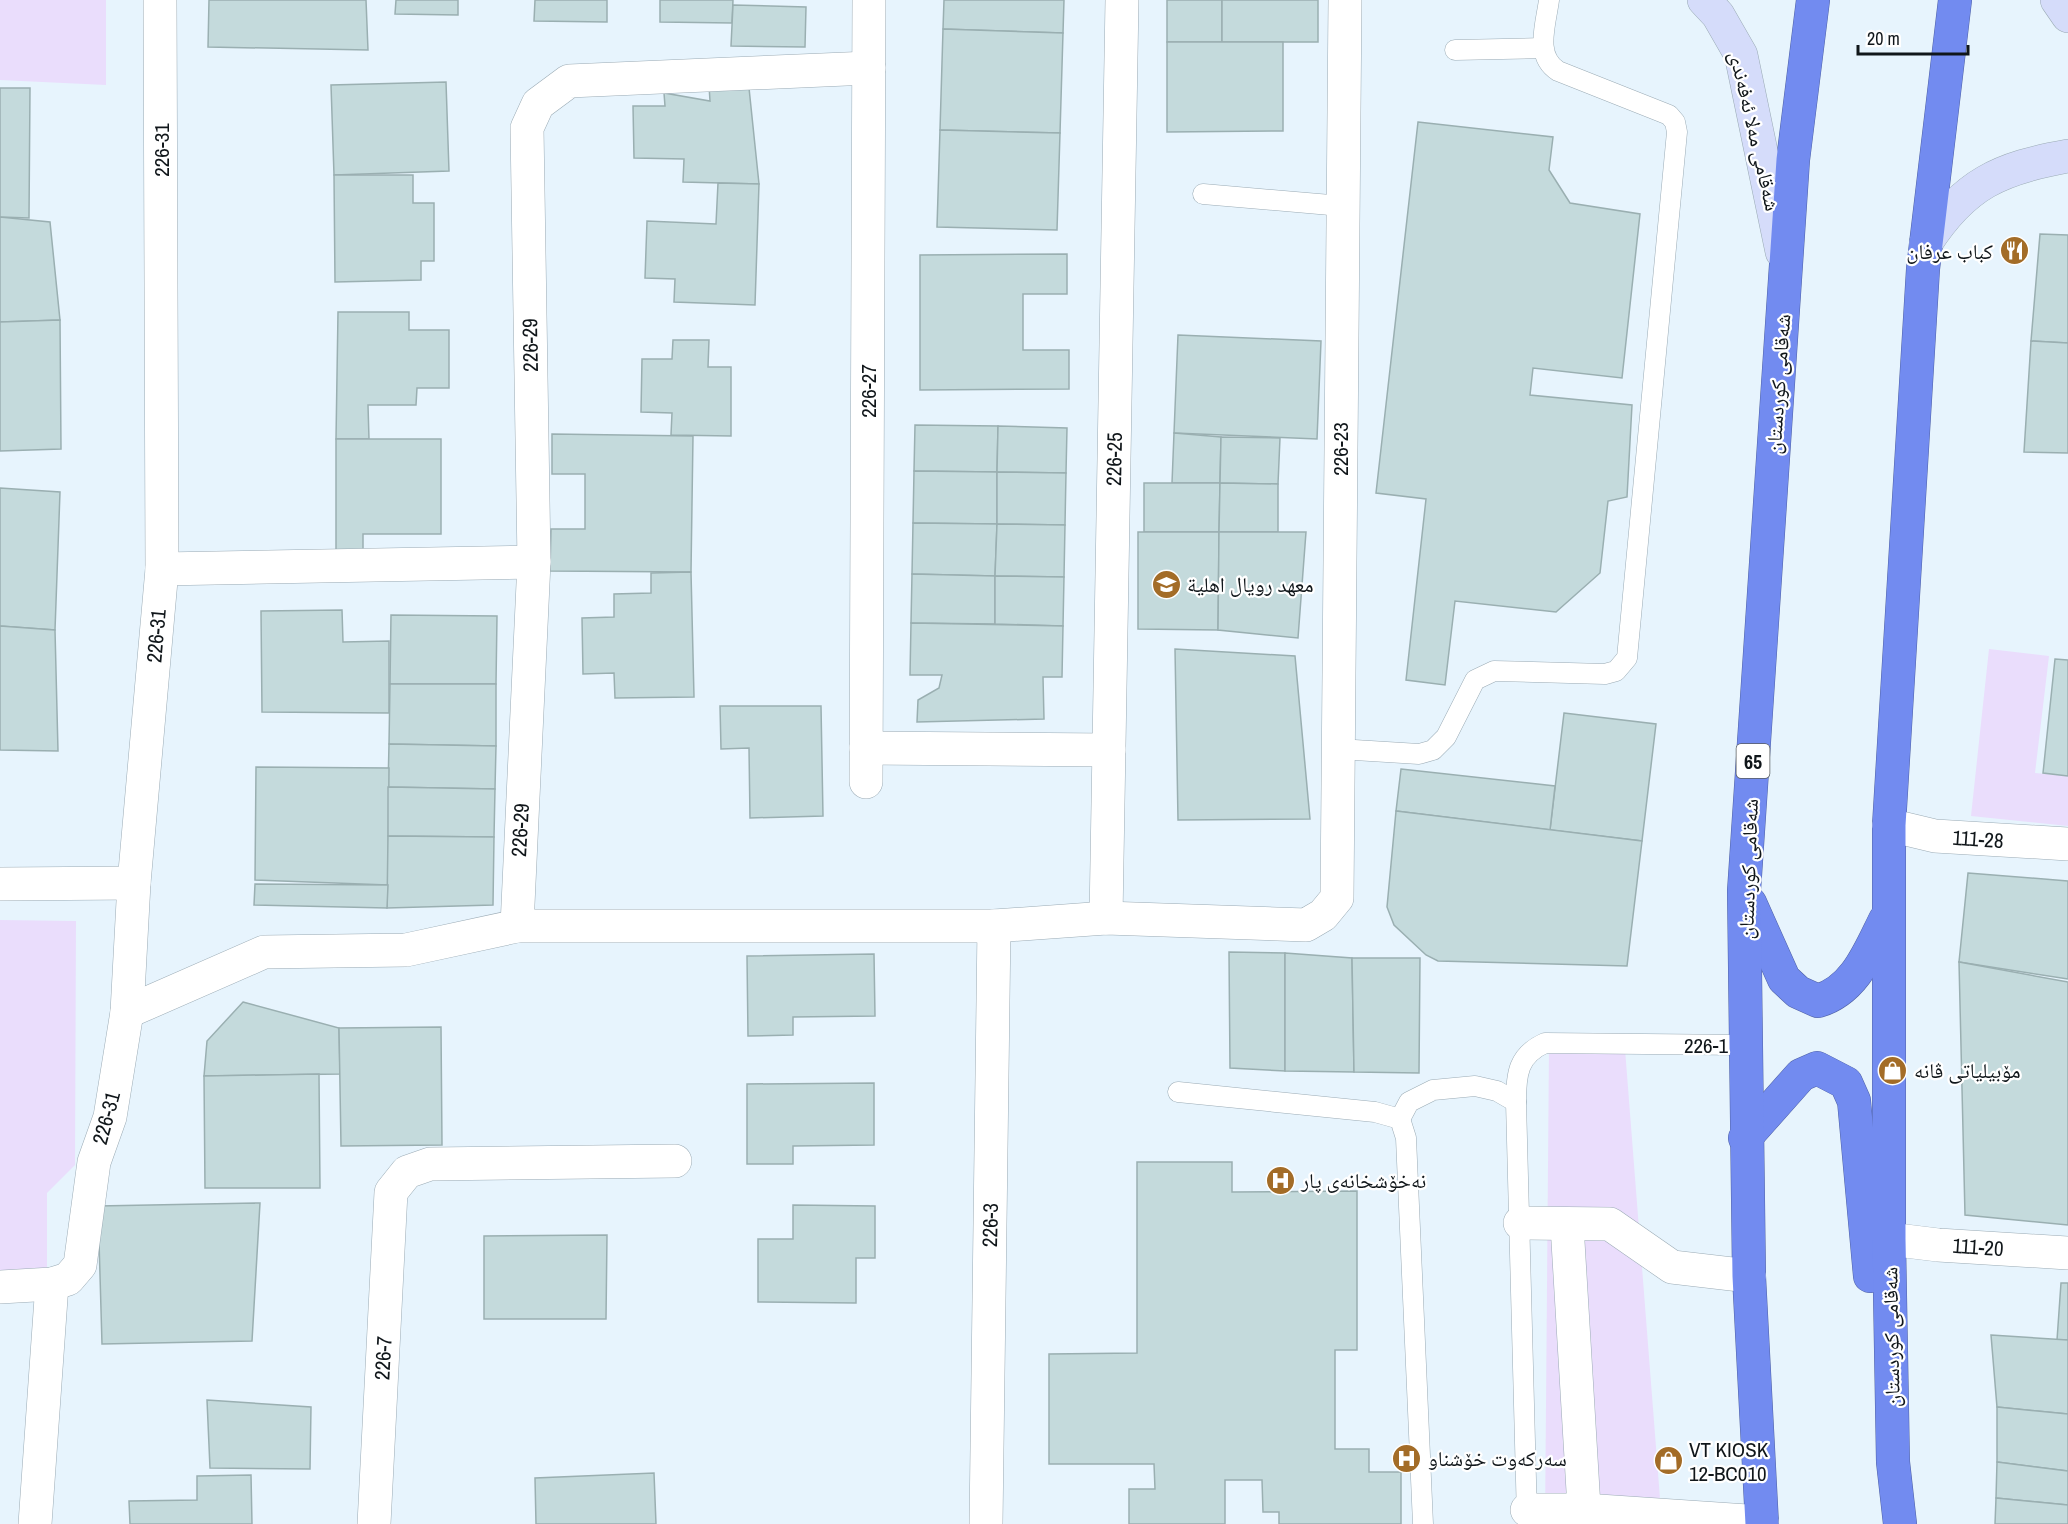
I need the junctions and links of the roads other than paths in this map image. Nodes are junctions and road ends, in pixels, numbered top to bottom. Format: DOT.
graph roads {
  1 [pos="160,0"];
  2 [pos="869,0"];
  3 [pos="1122,0"];
  4 [pos="1345,0"];
  5 [pos="1549,0"];
  6 [pos="1704,0"];
  7 [pos="1813,0"];
  8 [pos="1955,0"];
  9 [pos="2057,0"];
  10 [pos="2068,16"];
  11 [pos="1543,48"];
  12 [pos="1455,50"];
  13 [pos="869,68"];
  14 [pos="2068,156"];
  15 [pos="1203,194"];
  16 [pos="1342,206"];
  17 [pos="1926,243"];
  18 [pos="1786,271"];
  19 [pos="534,562"];
  20 [pos="162,569"];
  21 [pos="866,748"];
  22 [pos="1338,749"];
  23 [pos="1109,750"];
  24 [pos="866,782"];
  25 [pos="1889,825"];
  26 [pos="2068,844"];
  27 [pos="134,882"];
  28 [pos="0,884"];
  29 [pos="1744,891"];
  30 [pos="1887,915"];
  31 [pos="1106,918"];
  32 [pos="517,926"];
  33 [pos="994,926"];
  34 [pos="127,1012"];
  35 [pos="1744,1045"];
  36 [pos="1178,1092"];
  37 [pos="1515,1102"];
  38 [pos="1401,1119"];
  39 [pos="1745,1138"];
  40 [pos="675,1161"];
  41 [pos="1520,1223"];
  42 [pos="1567,1225"];
  43 [pos="1889,1239"];
  44 [pos="2068,1253"];
  45 [pos="1749,1276"];
  46 [pos="52,1284"];
  47 [pos="0,1287"];
  48 [pos="1893,1462"];
  49 [pos="1527,1517"];
  50 [pos="1584,1517"];
  51 [pos="1762,1523"];
  52 [pos="35,1524"];
  53 [pos="374,1524"];
  54 [pos="986,1524"];
  55 [pos="1423,1524"];
  56 [pos="1900,1524"];
  1 -- 20 [label="street, 226-31"];
  2 -- 13 [label="street, 226-27"];
  3 -- 23 [label="street, 226-25"];
  4 -- 16 [label="street, 226-23"];
  5 -- 11 [label="lane"];
  6 -- 18 [label="main road, شەقامی مەلا ئەفەندی"];
  7 -- 18 [label="highway, شەقامی کوردستان / 65"];
  8 -- 17 [label="highway, شەقامی کوردستان"];
  9 -- 10 [label="main road"];
  11 -- 12 [label="lane"];
  11 -- 22 [label="lane"];
  13 -- 19 [label="street, 226-29"];
  13 -- 21 [label="street, 226-27"];
  14 -- 17 [label="main road"];
  15 -- 16 [label="lane"];
  16 -- 22 [label="street, 226-23"];
  17 -- 25 [label="highway, شەقامی کوردستان"];
  18 -- 29 [label="highway, شەقامی کوردستان / 65"];
  19 -- 20 [label="street"];
  19 -- 32 [label="street, 226-29"];
  20 -- 27 [label="street, 226-31"];
  21 -- 23 [label="street"];
  21 -- 24 [label="street, 226-27"];
  22 -- 31 [label="street, 226-23"];
  23 -- 31 [label="street, 226-25"];
  25 -- 26 [label="street, 111-28"];
  25 -- 30 [label="highway, شەقامی کوردستان"];
  27 -- 28 [label="street"];
  27 -- 34 [label="street, 226-31"];
  29 -- 30 [label="highway"];
  29 -- 35 [label="highway, شەقامی کوردستان / 65"];
  30 -- 43 [label="highway, شەقامی کوردستان"];
  31 -- 33 [label="street"];
  32 -- 33 [label="street"];
  32 -- 34 [label="street"];
  33 -- 54 [label="street, 226-3"];
  34 -- 46 [label="street, 226-31"];
  35 -- 37 [label="lane, 226-1"];
  35 -- 39 [label="highway, شەقامی کوردستان / 65"];
  36 -- 38 [label="lane"];
  37 -- 38 [label="lane"];
  37 -- 41 [label="lane, 226-1"];
  38 -- 55 [label="lane"];
  39 -- 45 [label="highway, شەقامی کوردستان / 65"];
  39 -- 48 [label="highway"];
  40 -- 53 [label="street, 226-7"];
  41 -- 42 [label="street"];
  41 -- 49 [label="lane, 226-1"];
  42 -- 45 [label="street"];
  42 -- 50 [label="street"];
  43 -- 44 [label="street, 111-20"];
  43 -- 48 [label="highway, شەقامی کوردستان"];
  45 -- 51 [label="highway, شەقامی کوردستان / 65"];
  46 -- 47 [label="street"];
  46 -- 52 [label="street"];
  48 -- 56 [label="highway, شەقامی کوردستان"];
  49 -- 50 [label="street"];
  50 -- 51 [label="street"];
}
